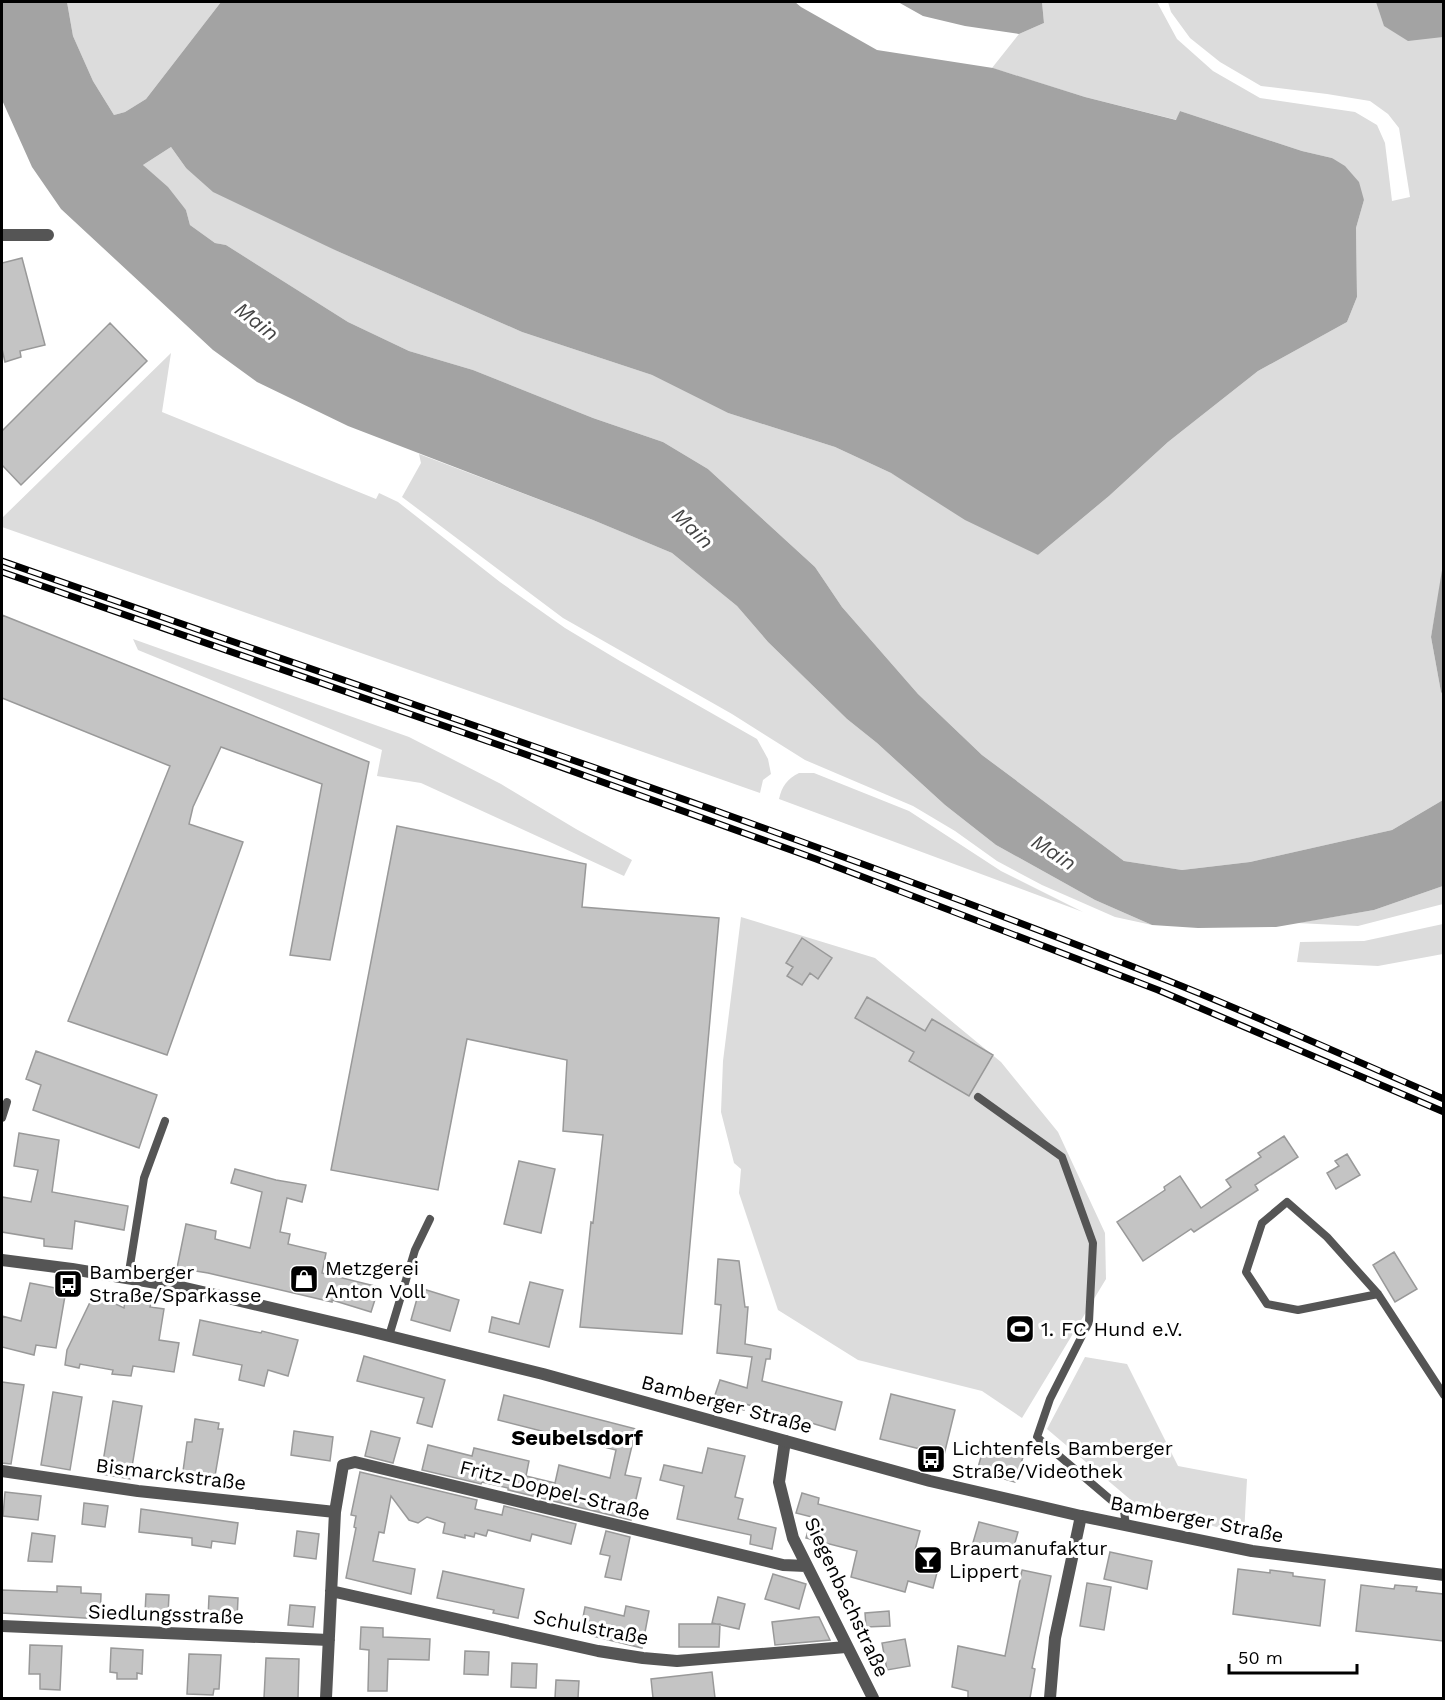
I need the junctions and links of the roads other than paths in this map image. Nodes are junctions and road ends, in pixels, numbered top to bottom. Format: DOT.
graph roads {
  1 [pos="2,235"];
  2 [pos="48,235"];
  3 [pos="978,1097"];
  4 [pos="7,1102"];
  5 [pos="2,1118"];
  6 [pos="165,1121"];
  7 [pos="430,1219"];
  8 [pos="2,1260"];
  9 [pos="128,1278"];
  10 [pos="1378,1294"];
  11 [pos="389,1336"];
  12 [pos="1443,1395"];
  13 [pos="785,1441"];
  14 [pos="2,1471"];
  15 [pos="335,1512"];
  16 [pos="1081,1516"];
  17 [pos="1126,1526"];
  18 [pos="806,1566"];
  19 [pos="1443,1575"];
  20 [pos="331,1591"];
  21 [pos="2,1626"];
  22 [pos="329,1640"];
  23 [pos="846,1647"];
  24 [pos="326,1698"];
  25 [pos="873,1698"];
  26 [pos="1050,1698"];
  1 -- 2 [label="street"];
  3 -- 17 [label="lane"];
  4 -- 5 [label="lane"];
  6 -- 9 [label="lane"];
  7 -- 11 [label="lane"];
  8 -- 9 [label="street, Bamberger Straße"];
  9 -- 11 [label="street, Bamberger Straße"];
  10 -- 10 [label="lane"];
  10 -- 12 [label="lane"];
  11 -- 13 [label="street, Bamberger Straße"];
  13 -- 16 [label="street, Bamberger Straße"];
  13 -- 18 [label="street, Siegenbachstraße"];
  14 -- 15 [label="street, Bismarckstraße"];
  15 -- 18 [label="street, Fritz-Doppel-Straße"];
  15 -- 20 [label="street"];
  16 -- 17 [label="street, Bamberger Straße"];
  16 -- 26 [label="street"];
  17 -- 19 [label="street, Bamberger Straße"];
  18 -- 23 [label="street, Siegenbachstraße"];
  20 -- 22 [label="street"];
  20 -- 23 [label="street, Schulstraße"];
  21 -- 22 [label="street, Siedlungsstraße"];
  22 -- 24 [label="street"];
  23 -- 25 [label="street, Siegenbachstraße"];
}
